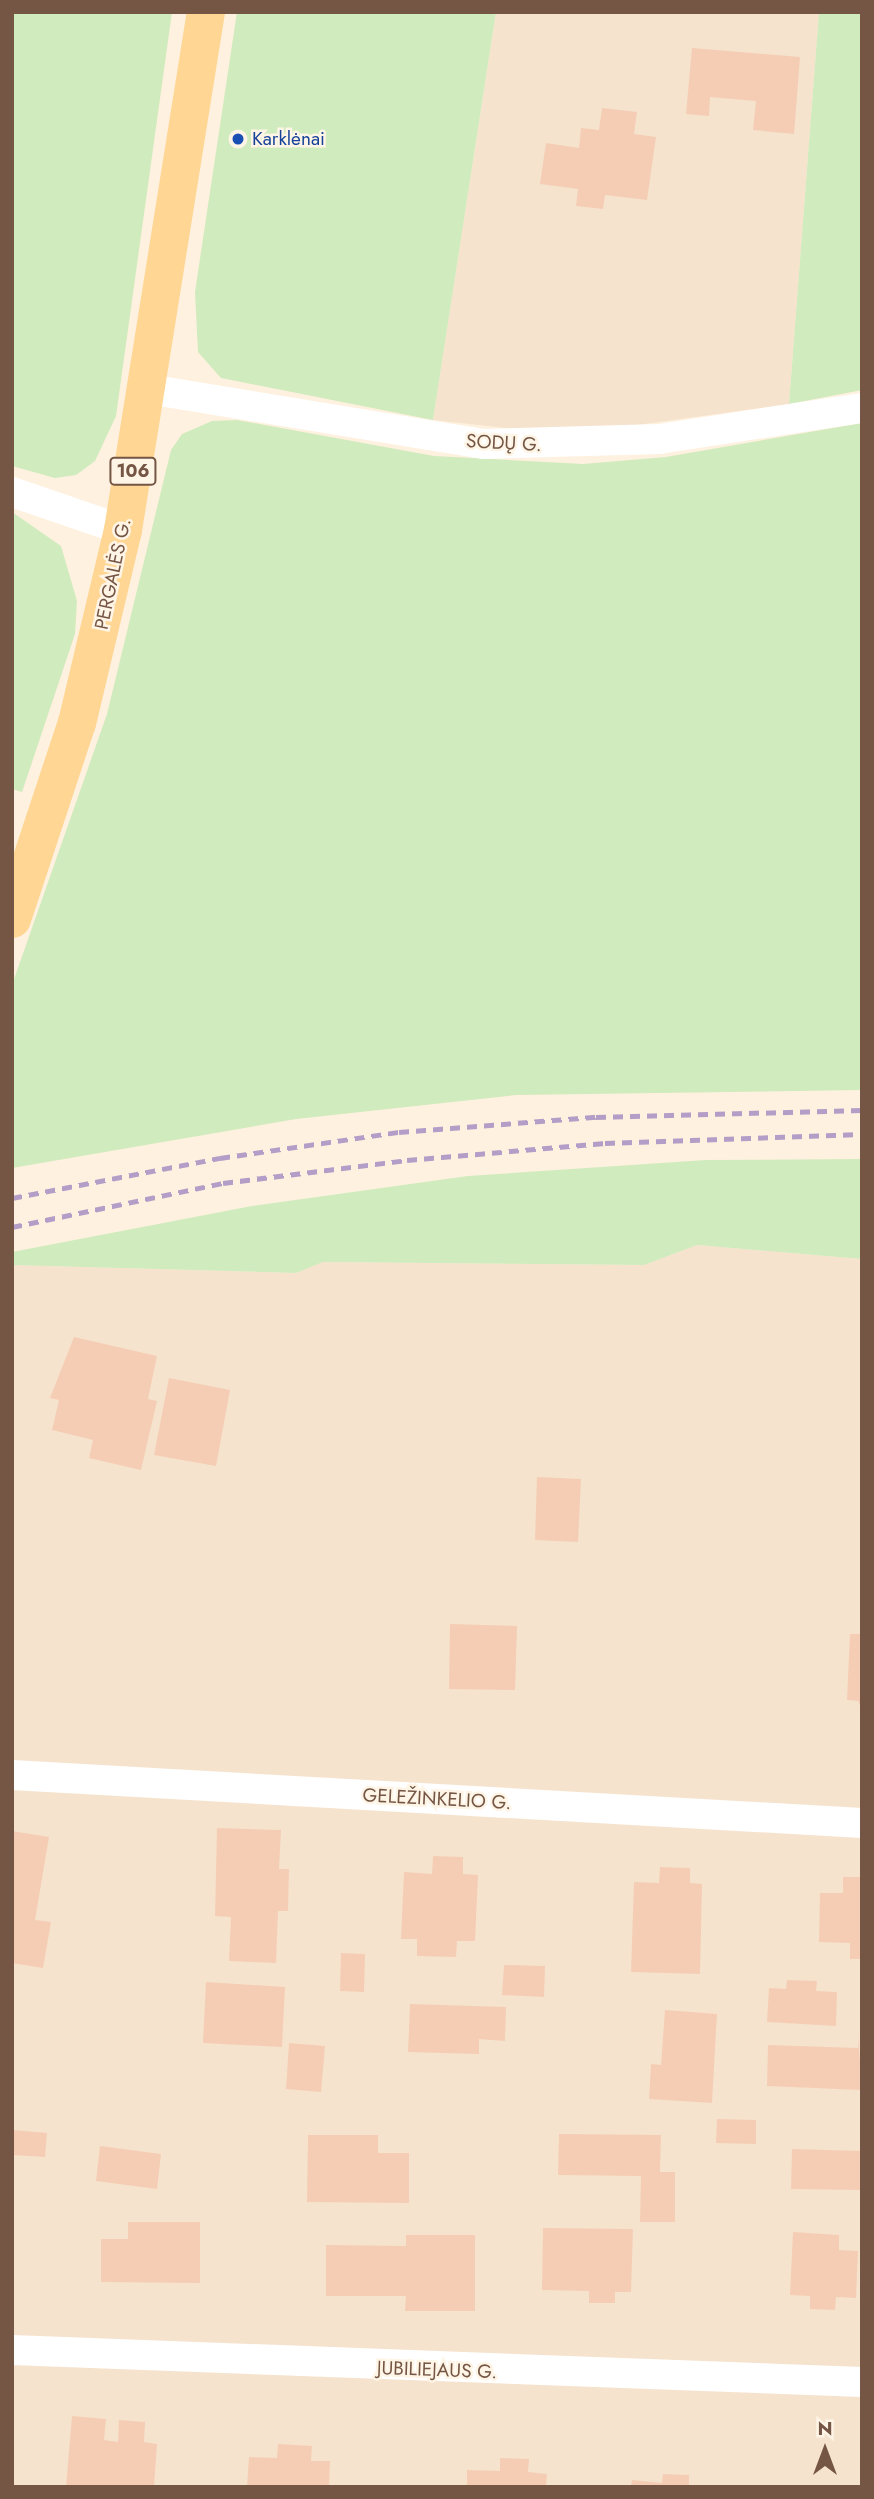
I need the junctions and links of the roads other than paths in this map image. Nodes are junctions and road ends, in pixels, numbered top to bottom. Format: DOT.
graph roads {
  1 [pos="206,12"];
  2 [pos="148,389"];
  3 [pos="862,408"];
  4 [pos="12,492"];
  5 [pos="123,530"];
  6 [pos="12,919"];
  7 [pos="12,1775"];
  8 [pos="862,1823"];
  9 [pos="12,2350"];
  10 [pos="862,2382"];
  1 -- 2 [label="main road, PERGALĖS G. / 106"];
  2 -- 3 [label="street, SODŲ G."];
  2 -- 5 [label="main road, PERGALĖS G. / 106"];
  4 -- 5 [label="street"];
  5 -- 6 [label="main road, PERGALĖS G. / 106"];
  7 -- 8 [label="street, GELEŽINKELIO G."];
  9 -- 10 [label="street, JUBILIEJAUS G."];
}
